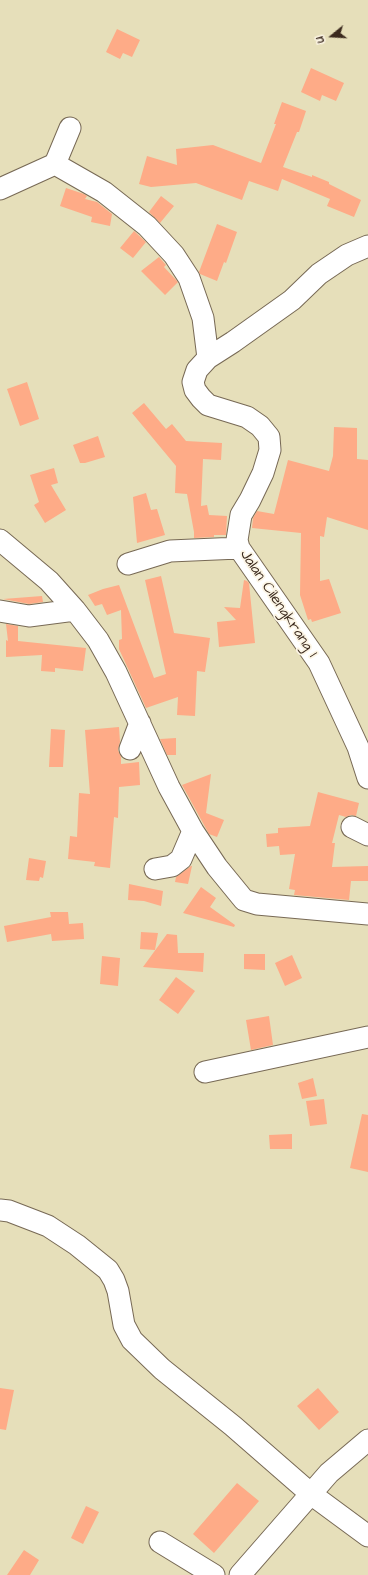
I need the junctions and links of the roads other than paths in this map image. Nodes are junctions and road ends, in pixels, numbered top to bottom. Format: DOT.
graph roads {
  1 [pos="70,128"];
  2 [pos="55,164"];
  3 [pos="0,189"];
  4 [pos="368,246"];
  5 [pos="208,358"];
  6 [pos="0,540"];
  7 [pos="239,548"];
  8 [pos="128,564"];
  9 [pos="75,610"];
  10 [pos="0,611"];
  11 [pos="140,723"];
  12 [pos="130,749"];
  13 [pos="368,778"];
  14 [pos="194,831"];
  15 [pos="155,869"];
  16 [pos="368,914"];
  17 [pos="368,1037"];
  18 [pos="205,1072"];
  19 [pos="0,1210"];
  20 [pos="368,1440"];
  21 [pos="311,1494"];
  22 [pos="368,1536"];
  23 [pos="160,1542"];
  24 [pos="224,1572"];
  1 -- 2 [label="street"];
  2 -- 3 [label="street"];
  2 -- 5 [label="street"];
  4 -- 5 [label="street, Jalan Cilengkrang 1"];
  5 -- 7 [label="street, Jalan Cilengkrang 1"];
  6 -- 9 [label="street"];
  7 -- 8 [label="street"];
  7 -- 13 [label="street, Jalan Cilengkrang 1"];
  9 -- 10 [label="street"];
  9 -- 11 [label="street"];
  11 -- 12 [label="street"];
  11 -- 14 [label="street"];
  14 -- 15 [label="street"];
  14 -- 16 [label="street"];
  17 -- 18 [label="street"];
  19 -- 21 [label="street"];
  20 -- 21 [label="street"];
  21 -- 22 [label="street"];
  21 -- 24 [label="street"];
  23 -- 24 [label="street"];
}
